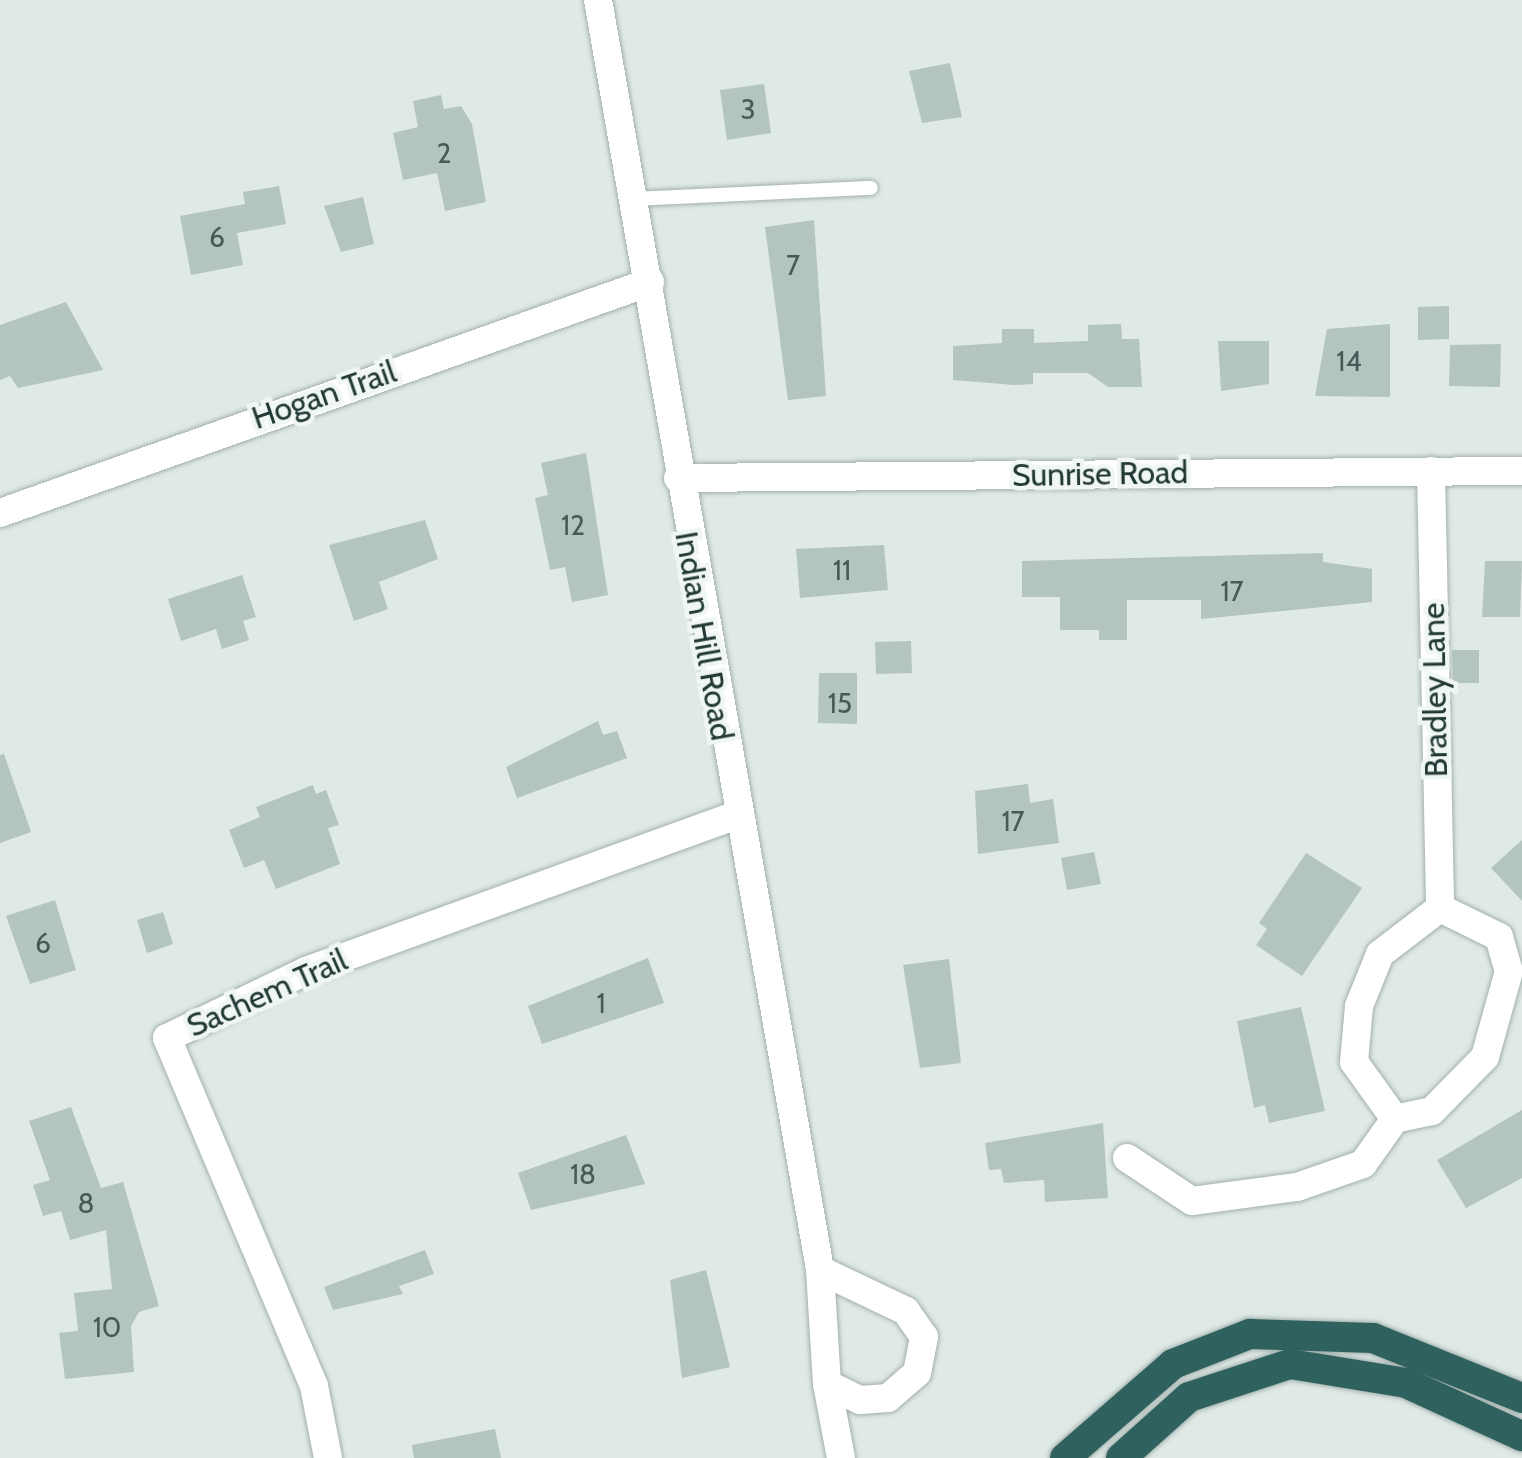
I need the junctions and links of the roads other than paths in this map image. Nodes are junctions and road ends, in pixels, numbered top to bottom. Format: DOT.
graph roads {
  1 [pos="598,0"];
  2 [pos="871,188"];
  3 [pos="635,200"];
  4 [pos="650,282"];
  5 [pos="1432,471"];
  6 [pos="1522,472"];
  7 [pos="678,478"];
  8 [pos="0,512"];
  9 [pos="735,816"];
  10 [pos="1440,908"];
  11 [pos="1395,1118"];
  12 [pos="1127,1158"];
  13 [pos="820,1270"];
  14 [pos="827,1384"];
  15 [pos="1522,1398"];
  16 [pos="1522,1436"];
  17 [pos="328,1458"];
  18 [pos="841,1458"];
  19 [pos="1065,1458"];
  20 [pos="1121,1458"];
  1 -- 3 [label="street, Indian Hill Road"];
  2 -- 3 [label="lane"];
  3 -- 4 [label="street, Indian Hill Road"];
  4 -- 7 [label="street, Indian Hill Road"];
  4 -- 8 [label="street, Hogan Trail"];
  5 -- 6 [label="street, Sunrise Road"];
  5 -- 7 [label="street, Sunrise Road"];
  5 -- 10 [label="street, Bradley Lane"];
  7 -- 9 [label="street, Indian Hill Road"];
  9 -- 13 [label="street, Indian Hill Road"];
  9 -- 17 [label="street, Sachem Trail"];
  10 -- 11 [label="street"];
  10 -- 11 [label="street"];
  11 -- 12 [label="street"];
  13 -- 14 [label="street, Indian Hill Road"];
  13 -- 14 [label="street"];
  14 -- 18 [label="street, Indian Hill Road"];
  15 -- 19 [label="highway"];
  16 -- 20 [label="highway"];
}
